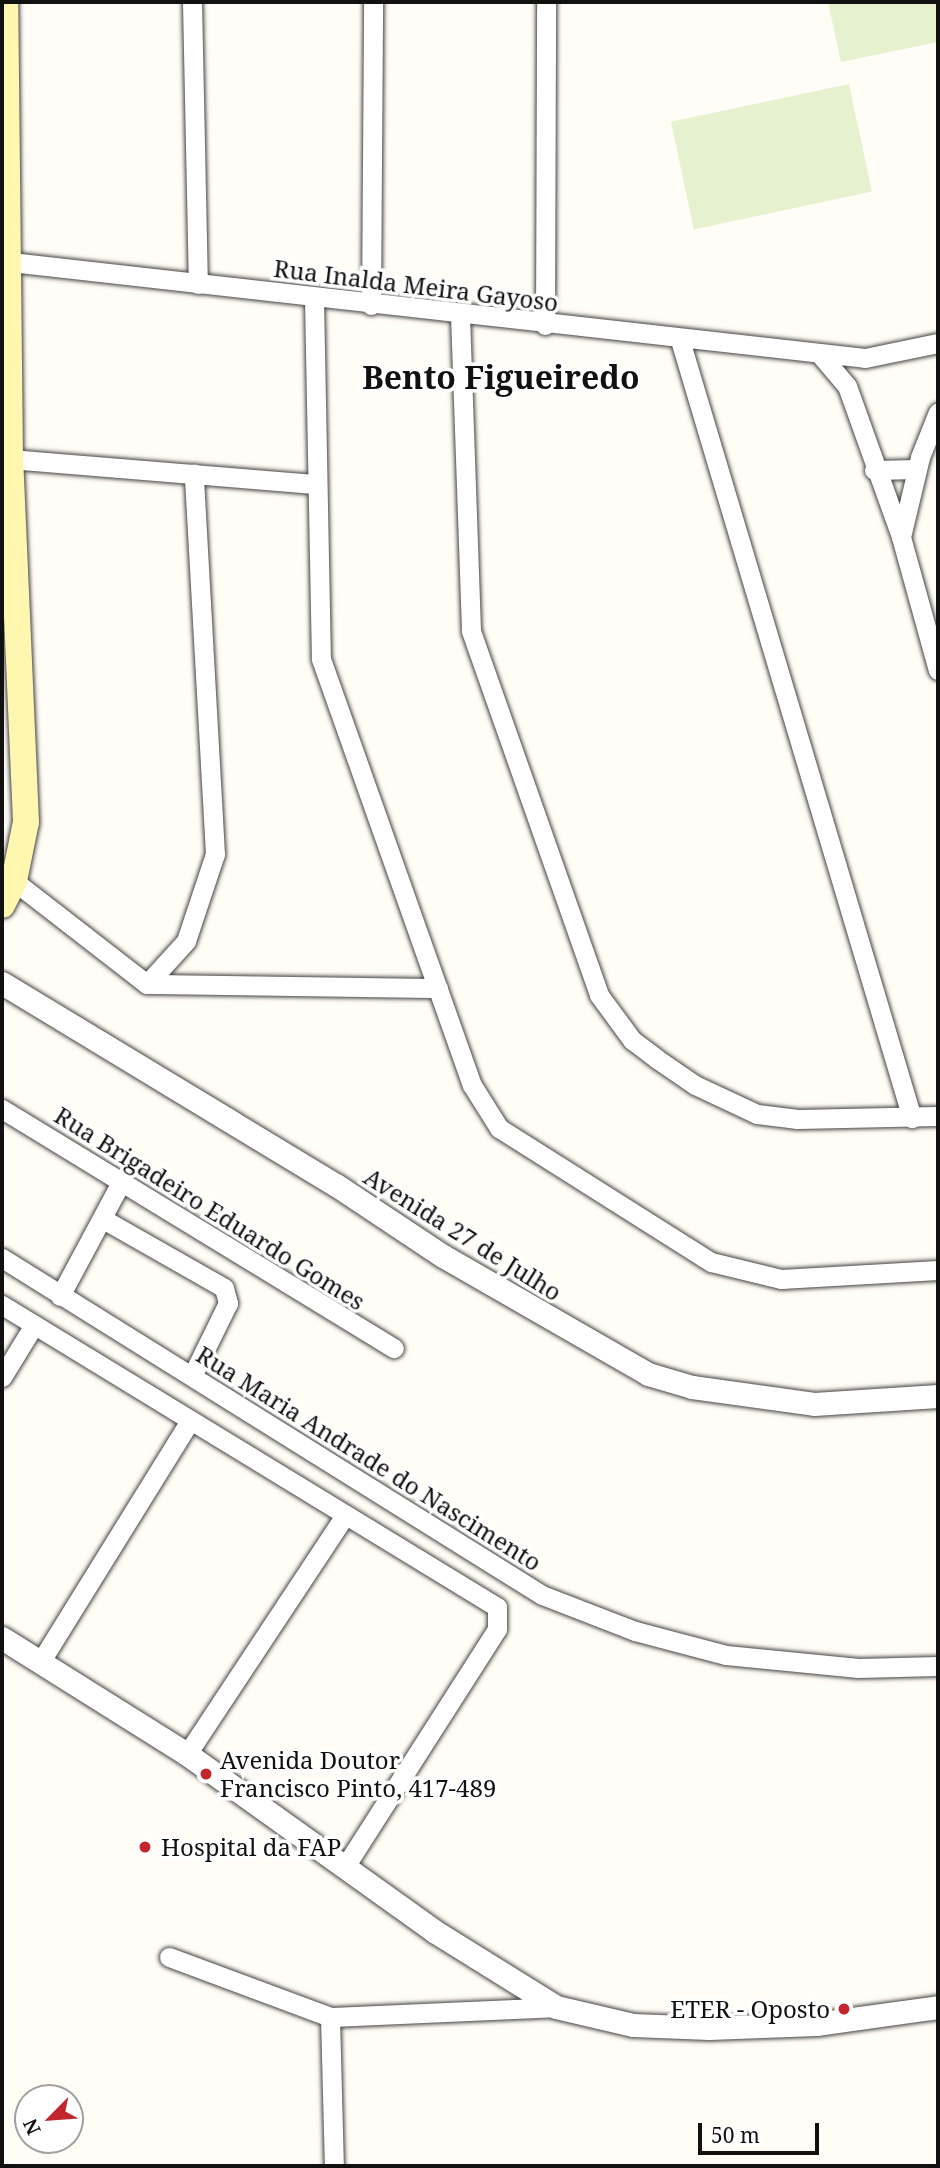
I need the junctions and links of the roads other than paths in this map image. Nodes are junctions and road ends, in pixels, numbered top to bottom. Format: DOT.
graph roads {
  1 [pos="5,2"];
  2 [pos="191,2"];
  3 [pos="373,2"];
  4 [pos="546,2"];
  5 [pos="5,261"];
  6 [pos="198,285"];
  7 [pos="314,298"];
  8 [pos="371,305"];
  9 [pos="460,315"];
  10 [pos="545,325"];
  11 [pos="680,340"];
  12 [pos="938,343"];
  13 [pos="819,353"];
  14 [pos="865,358"];
  15 [pos="847,386"];
  16 [pos="938,412"];
  17 [pos="10,459"];
  18 [pos="916,469"];
  19 [pos="874,470"];
  20 [pos="194,474"];
  21 [pos="314,484"];
  22 [pos="901,537"];
  23 [pos="938,670"];
  24 [pos="15,881"];
  25 [pos="2,905"];
  26 [pos="2,983"];
  27 [pos="147,984"];
  28 [pos="438,988"];
  29 [pos="2,1109"];
  30 [pos="938,1116"];
  31 [pos="912,1118"];
  32 [pos="121,1182"];
  33 [pos="103,1219"];
  34 [pos="2,1258"];
  35 [pos="938,1270"];
  36 [pos="60,1296"];
  37 [pos="2,1305"];
  38 [pos="34,1325"];
  39 [pos="394,1348"];
  40 [pos="193,1374"];
  41 [pos="2,1377"];
  42 [pos="938,1396"];
  43 [pos="188,1424"];
  44 [pos="344,1517"];
  45 [pos="2,1638"];
  46 [pos="41,1661"];
  47 [pos="938,1665"];
  48 [pos="187,1754"];
  49 [pos="346,1865"];
  50 [pos="169,1957"];
  51 [pos="556,2007"];
  52 [pos="938,2007"];
  53 [pos="330,2017"];
  54 [pos="334,2166"];
  1 -- 5 [label="main road"];
  2 -- 6 [label="street"];
  3 -- 8 [label="street"];
  4 -- 10 [label="street"];
  5 -- 6 [label="street, Rua Inalda Meira Gayoso"];
  5 -- 17 [label="main road"];
  6 -- 7 [label="street, Rua Inalda Meira Gayoso"];
  7 -- 8 [label="street, Rua Inalda Meira Gayoso"];
  7 -- 21 [label="street"];
  8 -- 9 [label="street, Rua Inalda Meira Gayoso"];
  9 -- 10 [label="street, Rua Inalda Meira Gayoso"];
  9 -- 31 [label="street"];
  10 -- 11 [label="street, Rua Inalda Meira Gayoso"];
  11 -- 13 [label="street, Rua Inalda Meira Gayoso"];
  11 -- 31 [label="street"];
  12 -- 14 [label="street, Rua Inalda Meira Gayoso"];
  13 -- 14 [label="street, Rua Inalda Meira Gayoso"];
  13 -- 15 [label="street"];
  14 -- 15 [label="street"];
  15 -- 19 [label="street"];
  16 -- 18 [label="street"];
  17 -- 20 [label="street"];
  17 -- 24 [label="main road"];
  18 -- 19 [label="street"];
  18 -- 22 [label="street"];
  19 -- 22 [label="street"];
  20 -- 21 [label="street"];
  20 -- 27 [label="street"];
  21 -- 28 [label="street"];
  22 -- 23 [label="street"];
  24 -- 25 [label="main road"];
  24 -- 27 [label="street"];
  26 -- 42 [label="street, Avenida 27 de Julho"];
  27 -- 28 [label="street"];
  28 -- 35 [label="street"];
  29 -- 32 [label="street, Rua Brigadeiro Eduardo Gomes"];
  30 -- 31 [label="street"];
  32 -- 33 [label="street"];
  32 -- 39 [label="street, Rua Brigadeiro Eduardo Gomes"];
  33 -- 36 [label="street"];
  33 -- 40 [label="street"];
  34 -- 36 [label="street, Rua Maria Andrade do Nascimento"];
  36 -- 40 [label="street, Rua Maria Andrade do Nascimento"];
  37 -- 38 [label="street"];
  38 -- 41 [label="street"];
  38 -- 43 [label="street"];
  40 -- 47 [label="street, Rua Maria Andrade do Nascimento"];
  43 -- 44 [label="street"];
  43 -- 46 [label="street"];
  44 -- 48 [label="street"];
  44 -- 49 [label="street"];
  45 -- 46 [label="street"];
  46 -- 48 [label="street"];
  48 -- 49 [label="street"];
  49 -- 51 [label="street"];
  50 -- 53 [label="street"];
  51 -- 52 [label="street"];
  51 -- 53 [label="street"];
  53 -- 54 [label="street"];
}
